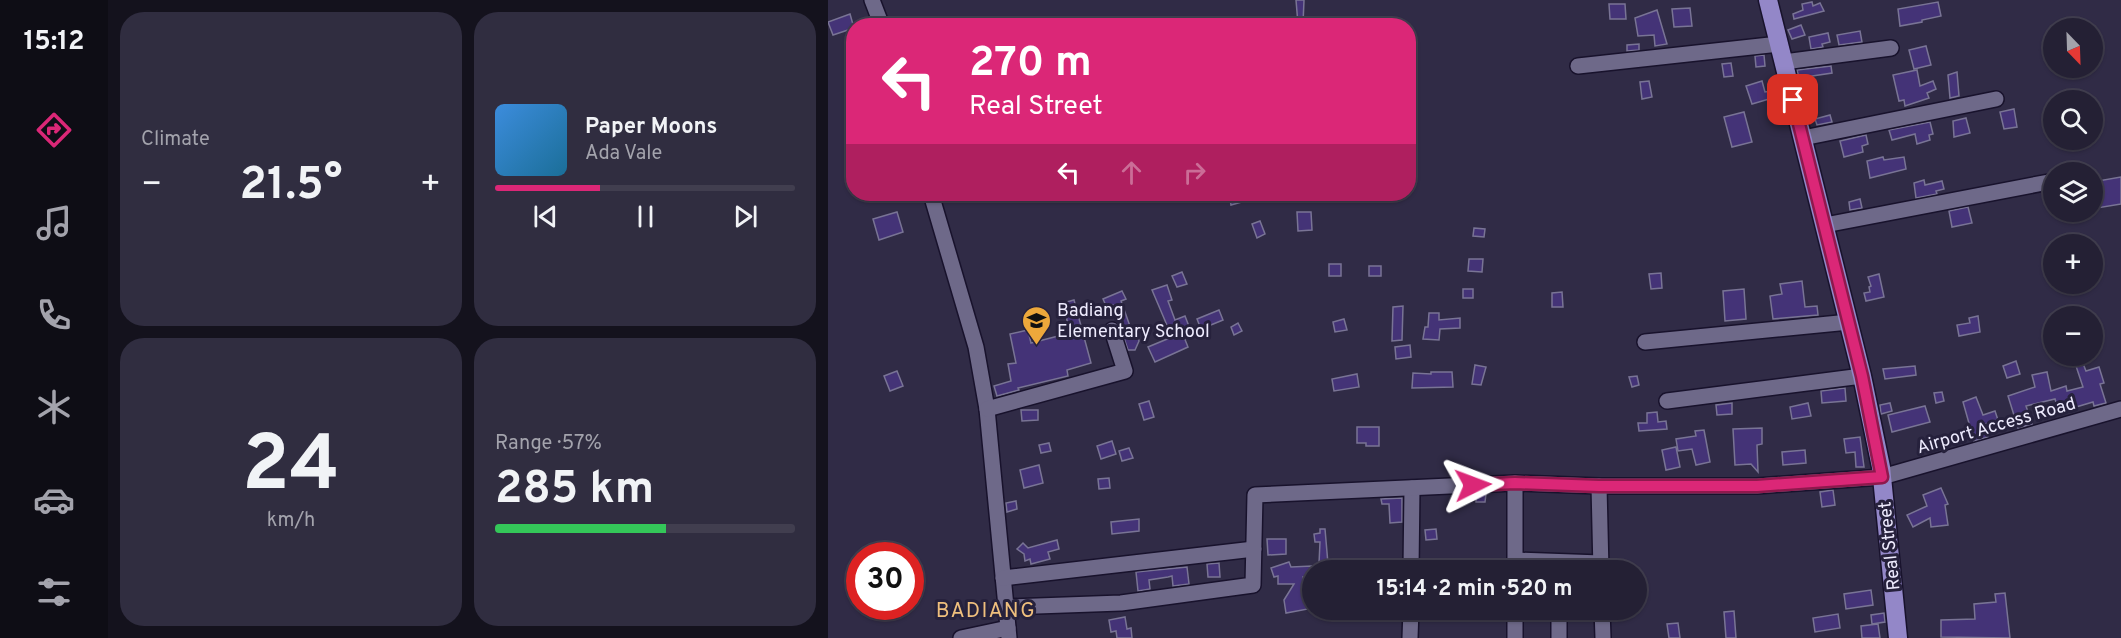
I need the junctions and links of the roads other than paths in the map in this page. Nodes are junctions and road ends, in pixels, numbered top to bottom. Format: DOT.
graph roads {
  1 [pos="872,0"];
  2 [pos="1768,0"];
  3 [pos="879,18"];
  4 [pos="1779,44"];
  5 [pos="1891,48"];
  6 [pos="1784,62"];
  7 [pos="1578,66"];
  8 [pos="1996,99"];
  9 [pos="1803,138"];
  10 [pos="2043,183"];
  11 [pos="934,201"];
  12 [pos="1825,225"];
  13 [pos="1849,322"];
  14 [pos="1112,330"];
  15 [pos="1645,342"];
  16 [pos="1862,376"];
  17 [pos="1667,401"];
  18 [pos="987,409"];
  19 [pos="2121,409"];
  20 [pos="1882,477"];
  21 [pos="1515,483"];
  22 [pos="1599,486"];
  23 [pos="1412,488"];
  24 [pos="1254,549"];
  25 [pos="1411,560"];
  26 [pos="1515,560"];
  27 [pos="1601,560"];
  28 [pos="1003,578"];
  29 [pos="1006,607"];
  30 [pos="1411,620"];
  31 [pos="1515,620"];
  32 [pos="1558,620"];
  33 [pos="1602,620"];
  34 [pos="1009,633"];
  35 [pos="961,638"];
  36 [pos="1410,638"];
  37 [pos="1515,638"];
  38 [pos="1559,638"];
  39 [pos="1603,638"];
  40 [pos="1898,638"];
  1 -- 3 [label="street"];
  2 -- 4 [label="main road, Real Street"];
  4 -- 6 [label="main road, Real Street"];
  4 -- 7 [label="street"];
  5 -- 6 [label="street"];
  6 -- 9 [label="main road, Real Street"];
  8 -- 9 [label="street"];
  9 -- 12 [label="main road, Real Street"];
  10 -- 12 [label="street"];
  11 -- 18 [label="street"];
  12 -- 13 [label="main road, Real Street"];
  13 -- 15 [label="street"];
  13 -- 16 [label="main road, Real Street"];
  14 -- 18 [label="street"];
  16 -- 17 [label="street"];
  16 -- 20 [label="main road, Real Street"];
  18 -- 28 [label="street"];
  19 -- 20 [label="street, Airport Access Road"];
  20 -- 22 [label="street, Airport Access Road"];
  20 -- 40 [label="main road, Real Street"];
  21 -- 22 [label="street, Airport Access Road"];
  21 -- 23 [label="street, Airport Access Road"];
  21 -- 26 [label="street"];
  22 -- 27 [label="street"];
  23 -- 24 [label="street, Airport Access Road"];
  23 -- 25 [label="street"];
  24 -- 28 [label="street"];
  24 -- 29 [label="street"];
  28 -- 29 [label="street"];
  29 -- 34 [label="street"];
  30 -- 36 [label="street"];
  31 -- 37 [label="street"];
  32 -- 38 [label="street"];
  33 -- 39 [label="street"];
  34 -- 35 [label="street"];
}
